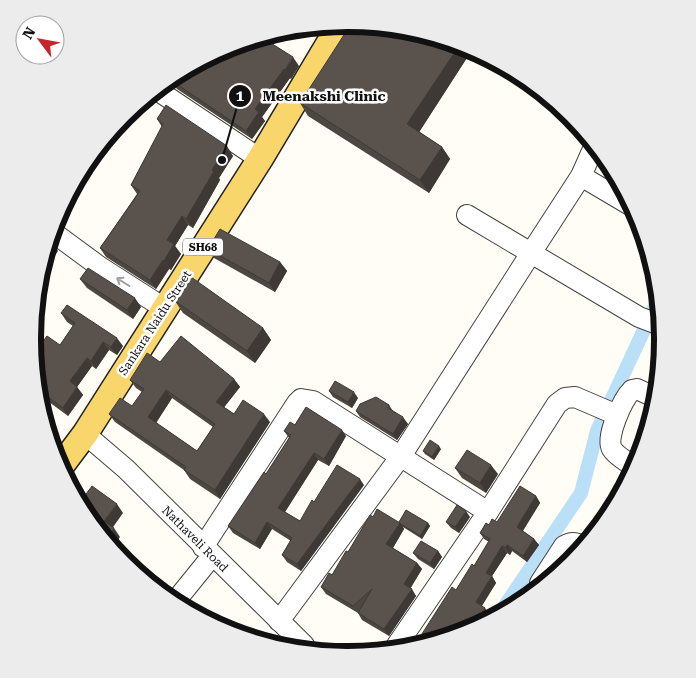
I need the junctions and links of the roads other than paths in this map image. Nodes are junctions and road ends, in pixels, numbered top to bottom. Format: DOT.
graph roads {
  1 [pos="335,33"];
  2 [pos="163,95"];
  3 [pos="591,152"];
  4 [pos="260,159"];
  5 [pos="581,176"];
  6 [pos="621,200"];
  7 [pos="467,214"];
  8 [pos="59,237"];
  9 [pos="532,252"];
  10 [pos="164,308"];
  11 [pos="654,323"];
  12 [pos="650,395"];
  13 [pos="608,412"];
  14 [pos="85,434"];
  15 [pos="401,456"];
  16 [pos="66,459"];
  17 [pos="628,462"];
  18 [pos="488,512"];
  19 [pos="576,543"];
  20 [pos="207,551"];
  21 [pos="547,572"];
  22 [pos="180,595"];
  23 [pos="282,630"];
  24 [pos="398,641"];
  25 [pos="299,642"];
  1 -- 4 [label="main road, Sankara Naidu Street / SH68"];
  2 -- 4 [label="street"];
  3 -- 5 [label="street"];
  4 -- 10 [label="main road, Sankara Naidu Street / SH68"];
  5 -- 6 [label="street"];
  5 -- 9 [label="street"];
  7 -- 9 [label="street"];
  10 -- 8 [label="street, one-way"];
  9 -- 11 [label="street"];
  9 -- 15 [label="street"];
  10 -- 14 [label="main road, Sankara Naidu Street / SH68"];
  12 -- 13 [label="street"];
  13 -- 17 [label="street"];
  13 -- 18 [label="street"];
  14 -- 16 [label="main road, Sankara Naidu Street / SH68"];
  14 -- 20 [label="street, Nathaveli Road"];
  15 -- 18 [label="street"];
  15 -- 20 [label="street"];
  15 -- 23 [label="street"];
  18 -- 24 [label="street"];
  19 -- 21 [label="street"];
  20 -- 22 [label="street"];
  20 -- 23 [label="street, Nathaveli Road"];
  23 -- 25 [label="street, Nathaveli Road"];
}
